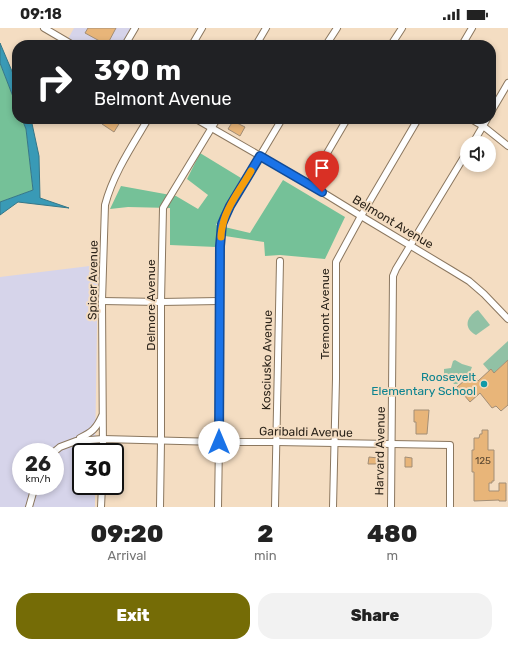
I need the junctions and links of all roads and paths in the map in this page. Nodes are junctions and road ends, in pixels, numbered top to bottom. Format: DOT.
graph roads {
  1 [pos="44,28"];
  2 [pos="135,28"];
  3 [pos="202,28"];
  4 [pos="266,28"];
  5 [pos="336,28"];
  6 [pos="402,28"];
  7 [pos="472,28"];
  8 [pos="64,40"];
  9 [pos="128,40"];
  10 [pos="195,40"];
  11 [pos="259,40"];
  12 [pos="329,40"];
  13 [pos="394,40"];
  14 [pos="465,40"];
  15 [pos="508,82"];
  16 [pos="496,103"];
  17 [pos="145,124"];
  18 [pos="205,124"];
  19 [pos="214,124"];
  20 [pos="279,124"];
  21 [pos="344,124"];
  22 [pos="415,124"];
  23 [pos="480,124"];
  24 [pos="483,126"];
  25 [pos="212,128"];
  26 [pos="477,136"];
  27 [pos="508,146"];
  28 [pos="260,156"];
  29 [pos="460,164"];
  30 [pos="309,184"];
  31 [pos="361,216"];
  32 [pos="410,246"];
  33 [pos="280,261"];
  34 [pos="102,301"];
  35 [pos="219,301"];
  36 [pos="161,302"];
  37 [pos="508,319"];
  38 [pos="103,415"];
  39 [pos="103,440"];
  40 [pos="161,440"];
  41 [pos="76,441"];
  42 [pos="219,442"];
  43 [pos="276,442"];
  44 [pos="335,443"];
  45 [pos="392,444"];
  46 [pos="64,446"];
  47 [pos="32,495"];
  48 [pos="102,495"];
  49 [pos="29,507"];
  50 [pos="101,507"];
  51 [pos="160,507"];
  52 [pos="218,507"];
  53 [pos="275,507"];
  54 [pos="333,507"];
  55 [pos="391,507"];
  56 [pos="450,507"];
  1 -- 8 [label="street"];
  2 -- 9 [label="street"];
  3 -- 10 [label="street"];
  4 -- 11 [label="street"];
  5 -- 12 [label="street"];
  6 -- 13 [label="street"];
  7 -- 14 [label="street"];
  15 -- 16 [label="street"];
  17 -- 34 [label="street, Spicer Avenue"];
  18 -- 25 [label="street, Belmont Avenue"];
  19 -- 25 [label="street, Delmore Avenue"];
  20 -- 28 [label="street"];
  21 -- 30 [label="street"];
  22 -- 31 [label="street, Tremont Avenue"];
  23 -- 24 [label="street"];
  24 -- 26 [label="street"];
  24 -- 27 [label="street"];
  25 -- 28 [label="street, Belmont Avenue"];
  25 -- 36 [label="street, Delmore Avenue"];
  28 -- 30 [label="street, Belmont Avenue"];
  28 -- 35 [label="street"];
  29 -- 32 [label="street, Harvard Avenue"];
  30 -- 31 [label="street, Belmont Avenue"];
  31 -- 32 [label="street, Belmont Avenue"];
  31 -- 44 [label="street, Tremont Avenue"];
  32 -- 37 [label="street, Belmont Avenue"];
  32 -- 45 [label="street, Harvard Avenue"];
  33 -- 43 [label="street, Kosciusko Avenue"];
  34 -- 36 [label="street"];
  34 -- 38 [label="street, Spicer Avenue"];
  35 -- 36 [label="street"];
  35 -- 42 [label="street"];
  36 -- 40 [label="street, Delmore Avenue"];
  38 -- 39 [label="street, Spicer Avenue"];
  38 -- 41 [label="street"];
  39 -- 40 [label="street, Garibaldi Avenue"];
  39 -- 41 [label="street, Garibaldi Avenue"];
  40 -- 42 [label="street, Garibaldi Avenue"];
  40 -- 51 [label="street, Delmore Avenue"];
  41 -- 46 [label="street"];
  42 -- 43 [label="street, Garibaldi Avenue"];
  42 -- 52 [label="street"];
  43 -- 44 [label="street, Garibaldi Avenue"];
  43 -- 53 [label="street, Kosciusko Avenue"];
  44 -- 45 [label="street, Garibaldi Avenue"];
  44 -- 54 [label="street, Tremont Avenue"];
  45 -- 55 [label="street, Harvard Avenue"];
  45 -- 56 [label="street, Garibaldi Avenue"];
  47 -- 49 [label="street"];
  48 -- 50 [label="street"];
}
